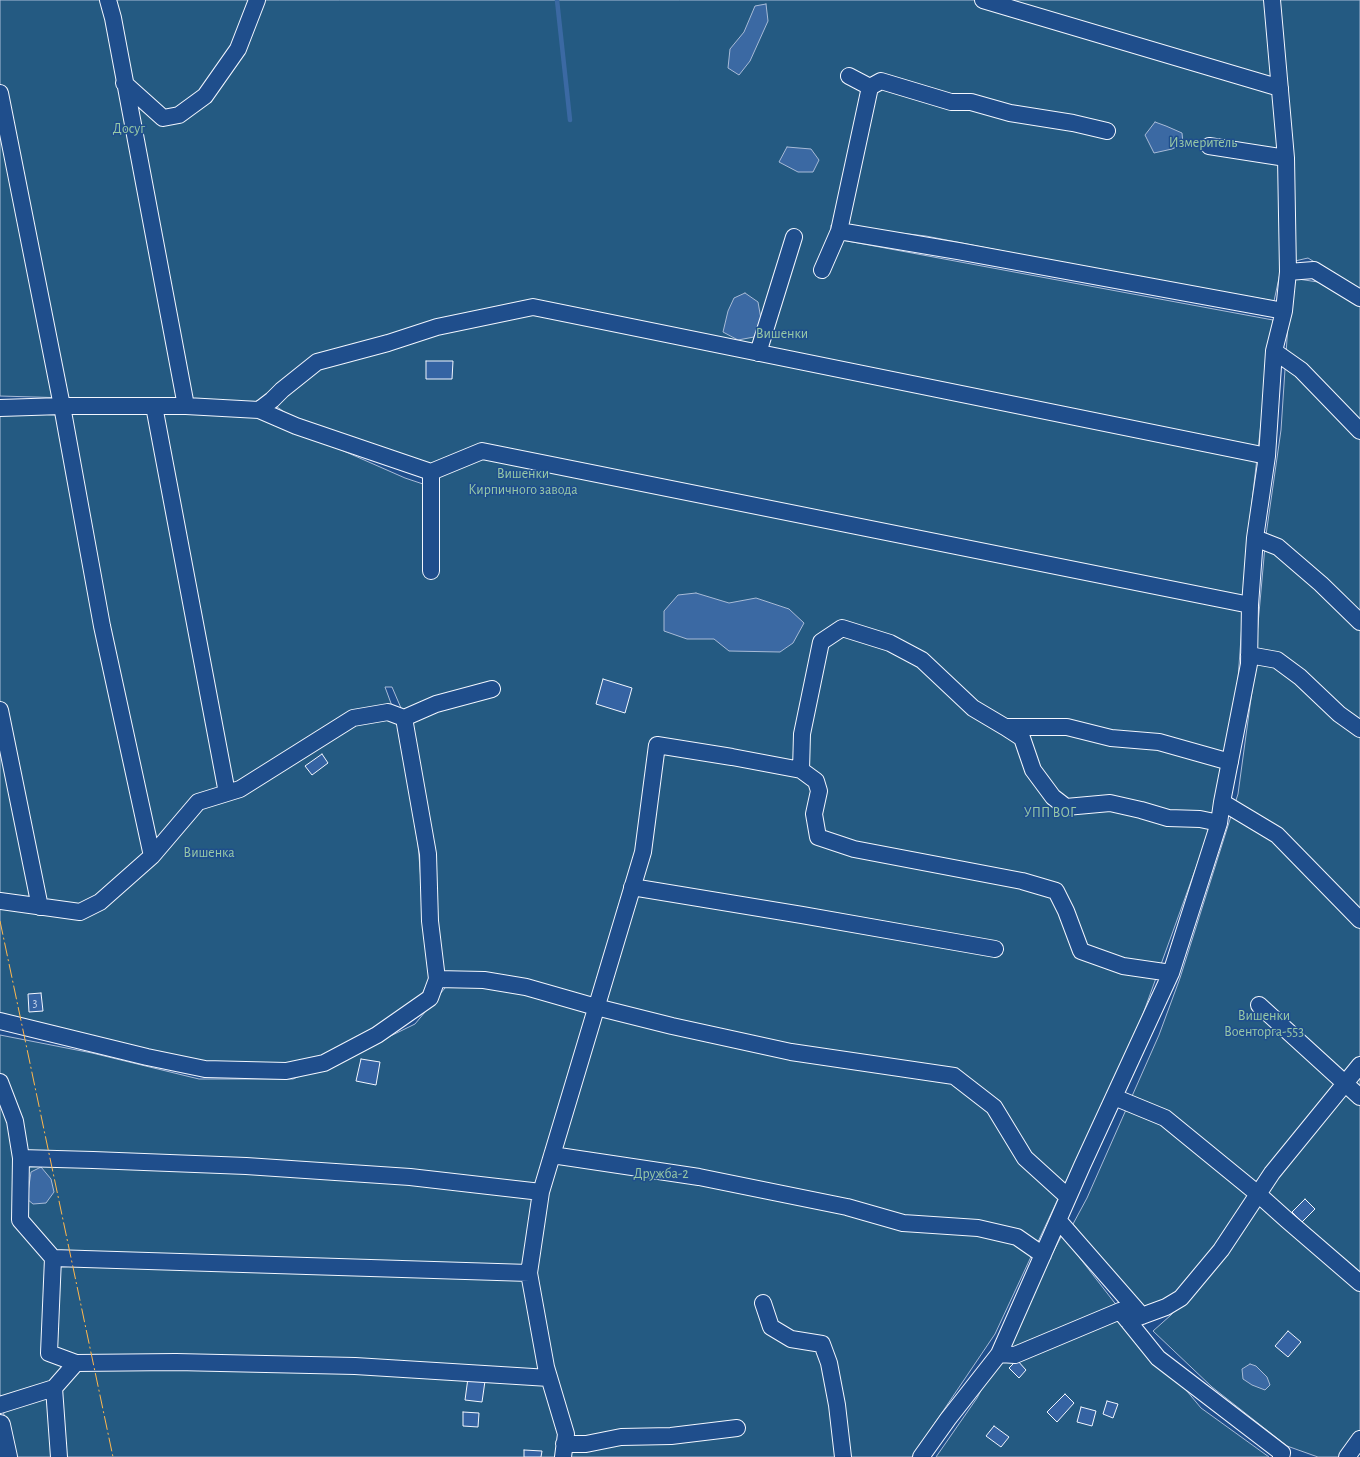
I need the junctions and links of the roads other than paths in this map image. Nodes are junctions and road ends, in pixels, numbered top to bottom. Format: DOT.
graph roads {
  1 [pos="108,0"];
  2 [pos="257,0"];
  3 [pos="983,0"];
  4 [pos="1272,0"];
  5 [pos="849,76"];
  6 [pos="124,83"];
  7 [pos="870,87"];
  8 [pos="1280,88"];
  9 [pos="0,94"];
  10 [pos="1107,131"];
  11 [pos="1209,146"];
  12 [pos="1286,158"];
  13 [pos="839,231"];
  14 [pos="794,237"];
  15 [pos="822,270"];
  16 [pos="1288,272"];
  17 [pos="1360,298"];
  18 [pos="1284,311"];
  19 [pos="1274,351"];
  20 [pos="758,353"];
  21 [pos="62,406"];
  22 [pos="154,406"];
  23 [pos="186,406"];
  24 [pos="0,408"];
  25 [pos="259,410"];
  26 [pos="1360,431"];
  27 [pos="1267,456"];
  28 [pos="431,472"];
  29 [pos="1255,538"];
  30 [pos="431,571"];
  31 [pos="1250,605"];
  32 [pos="1360,622"];
  33 [pos="1249,655"];
  34 [pos="492,689"];
  35 [pos="0,710"];
  36 [pos="404,718"];
  37 [pos="1005,727"];
  38 [pos="1360,729"];
  39 [pos="1230,762"];
  40 [pos="801,770"];
  41 [pos="227,793"];
  42 [pos="1222,802"];
  43 [pos="1220,823"];
  44 [pos="152,856"];
  45 [pos="632,887"];
  46 [pos="0,901"];
  47 [pos="40,906"];
  48 [pos="1360,920"];
  49 [pos="995,949"];
  50 [pos="1171,973"];
  51 [pos="437,979"];
  52 [pos="1259,1005"];
  53 [pos="596,1007"];
  54 [pos="0,1021"];
  55 [pos="1360,1066"];
  56 [pos="0,1082"];
  57 [pos="1345,1084"];
  58 [pos="1114,1097"];
  59 [pos="1360,1097"];
  60 [pos="552,1155"];
  61 [pos="21,1158"];
  62 [pos="541,1192"];
  63 [pos="1258,1194"];
  64 [pos="1068,1197"];
  65 [pos="1058,1220"];
  66 [pos="1043,1255"];
  67 [pos="53,1258"];
  68 [pos="529,1273"];
  69 [pos="1360,1283"];
  70 [pos="763,1303"];
  71 [pos="1135,1318"];
  72 [pos="999,1354"];
  73 [pos="76,1363"];
  74 [pos="549,1378"];
  75 [pos="54,1388"];
  76 [pos="0,1405"];
  77 [pos="0,1425"];
  78 [pos="737,1428"];
  79 [pos="1360,1439"];
  80 [pos="564,1450"];
  81 [pos="1286,1456"];
  82 [pos="6,1457"];
  83 [pos="59,1457"];
  84 [pos="843,1457"];
  85 [pos="921,1457"];
  86 [pos="1347,1457"];
  1 -- 6 [label="lane"];
  2 -- 6 [label="lane"];
  3 -- 8 [label="lane"];
  4 -- 8 [label="lane"];
  5 -- 7 [label="lane"];
  6 -- 23 [label="lane"];
  7 -- 10 [label="lane"];
  7 -- 13 [label="lane"];
  8 -- 12 [label="lane"];
  9 -- 21 [label="lane"];
  11 -- 12 [label="lane"];
  12 -- 16 [label="lane"];
  13 -- 15 [label="lane"];
  13 -- 18 [label="lane"];
  14 -- 20 [label="lane"];
  16 -- 17 [label="lane"];
  16 -- 18 [label="lane"];
  18 -- 19 [label="lane"];
  19 -- 26 [label="lane"];
  19 -- 27 [label="lane"];
  20 -- 25 [label="lane"];
  20 -- 27 [label="lane"];
  21 -- 22 [label="lane"];
  21 -- 24 [label="lane"];
  21 -- 44 [label="lane"];
  22 -- 23 [label="lane"];
  22 -- 41 [label="lane"];
  23 -- 25 [label="lane"];
  25 -- 28 [label="lane"];
  27 -- 29 [label="lane"];
  28 -- 30 [label="lane"];
  28 -- 31 [label="lane"];
  29 -- 31 [label="lane"];
  29 -- 32 [label="lane"];
  31 -- 33 [label="lane"];
  33 -- 38 [label="lane"];
  33 -- 39 [label="lane"];
  34 -- 36 [label="lane"];
  35 -- 47 [label="lane"];
  36 -- 41 [label="lane"];
  36 -- 51 [label="lane"];
  37 -- 39 [label="lane"];
  37 -- 40 [label="lane"];
  37 -- 43 [label="lane"];
  39 -- 42 [label="lane"];
  40 -- 45 [label="lane"];
  40 -- 50 [label="lane"];
  41 -- 44 [label="lane"];
  42 -- 43 [label="lane"];
  42 -- 48 [label="lane"];
  43 -- 50 [label="lane"];
  44 -- 47 [label="lane"];
  45 -- 49 [label="lane"];
  45 -- 53 [label="lane"];
  46 -- 47 [label="lane"];
  50 -- 58 [label="lane"];
  51 -- 53 [label="lane"];
  51 -- 54 [label="lane"];
  52 -- 57 [label="lane"];
  53 -- 60 [label="lane"];
  53 -- 64 [label="lane"];
  55 -- 57 [label="lane"];
  56 -- 61 [label="lane"];
  57 -- 59 [label="lane"];
  57 -- 63 [label="lane"];
  58 -- 63 [label="lane"];
  58 -- 64 [label="lane"];
  60 -- 62 [label="lane"];
  60 -- 66 [label="lane"];
  61 -- 62 [label="lane"];
  61 -- 67 [label="lane"];
  62 -- 68 [label="lane"];
  63 -- 69 [label="lane"];
  63 -- 71 [label="lane"];
  64 -- 65 [label="lane"];
  65 -- 66 [label="lane"];
  65 -- 71 [label="lane"];
  66 -- 72 [label="lane"];
  67 -- 68 [label="lane"];
  67 -- 73 [label="lane"];
  68 -- 74 [label="lane"];
  70 -- 84 [label="lane"];
  71 -- 72 [label="lane"];
  71 -- 81 [label="lane"];
  72 -- 85 [label="lane"];
  73 -- 74 [label="lane"];
  73 -- 75 [label="lane"];
  74 -- 80 [label="lane"];
  75 -- 76 [label="lane"];
  75 -- 83 [label="lane"];
  77 -- 82 [label="main road"];
  78 -- 80 [label="lane"];
  79 -- 86 [label="lane"];
}
